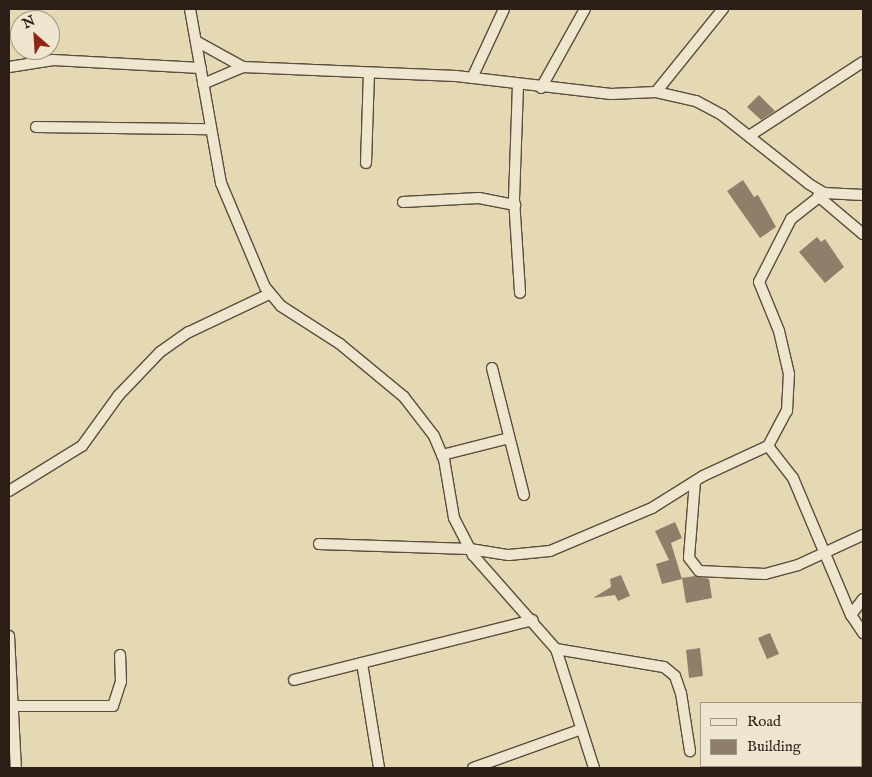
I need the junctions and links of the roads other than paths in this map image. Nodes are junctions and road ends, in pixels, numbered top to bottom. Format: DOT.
graph roads {
  1 [pos="190,9"];
  2 [pos="504,9"];
  3 [pos="585,9"];
  4 [pos="723,9"];
  5 [pos="196,41"];
  6 [pos="863,62"];
  7 [pos="9,67"];
  8 [pos="243,67"];
  9 [pos="201,68"];
  10 [pos="369,73"];
  11 [pos="472,78"];
  12 [pos="203,84"];
  13 [pos="518,85"];
  14 [pos="541,88"];
  15 [pos="656,92"];
  16 [pos="36,127"];
  17 [pos="211,129"];
  18 [pos="749,136"];
  19 [pos="366,163"];
  20 [pos="821,194"];
  21 [pos="863,196"];
  22 [pos="403,202"];
  23 [pos="515,205"];
  24 [pos="863,234"];
  25 [pos="520,292"];
  26 [pos="269,294"];
  27 [pos="492,368"];
  28 [pos="510,438"];
  29 [pos="768,446"];
  30 [pos="442,455"];
  31 [pos="695,481"];
  32 [pos="13,483"];
  33 [pos="9,491"];
  34 [pos="524,495"];
  35 [pos="863,535"];
  36 [pos="319,544"];
  37 [pos="470,549"];
  38 [pos="826,553"];
  39 [pos="863,599"];
  40 [pos="850,614"];
  41 [pos="533,620"];
  42 [pos="863,633"];
  43 [pos="9,636"];
  44 [pos="556,649"];
  45 [pos="120,655"];
  46 [pos="362,663"];
  47 [pos="294,680"];
  48 [pos="13,706"];
  49 [pos="579,730"];
  50 [pos="690,751"];
  51 [pos="16,768"];
  52 [pos="379,768"];
  53 [pos="473,768"];
  54 [pos="594,768"];
  1 -- 5 [label="street"];
  2 -- 11 [label="street"];
  3 -- 14 [label="street"];
  4 -- 15 [label="street"];
  5 -- 8 [label="street"];
  5 -- 9 [label="street"];
  6 -- 18 [label="street"];
  7 -- 9 [label="street"];
  8 -- 10 [label="street"];
  8 -- 12 [label="street"];
  9 -- 12 [label="street"];
  10 -- 11 [label="street"];
  10 -- 19 [label="street"];
  11 -- 13 [label="street"];
  12 -- 17 [label="street"];
  13 -- 14 [label="street"];
  13 -- 23 [label="street"];
  14 -- 15 [label="street"];
  15 -- 18 [label="street"];
  16 -- 17 [label="street"];
  17 -- 26 [label="street"];
  18 -- 20 [label="street"];
  20 -- 21 [label="street"];
  20 -- 24 [label="street"];
  20 -- 29 [label="street"];
  22 -- 23 [label="street"];
  23 -- 25 [label="street"];
  26 -- 30 [label="street"];
  26 -- 32 [label="street"];
  27 -- 28 [label="street"];
  28 -- 30 [label="street"];
  28 -- 34 [label="street"];
  29 -- 31 [label="street"];
  29 -- 38 [label="street"];
  30 -- 37 [label="street"];
  31 -- 37 [label="street"];
  31 -- 38 [label="street"];
  32 -- 33 [label="street"];
  35 -- 38 [label="street"];
  36 -- 37 [label="street"];
  37 -- 41 [label="street"];
  38 -- 40 [label="street"];
  39 -- 40 [label="street"];
  40 -- 42 [label="street"];
  41 -- 44 [label="street"];
  41 -- 46 [label="street"];
  43 -- 48 [label="street"];
  44 -- 49 [label="street"];
  44 -- 50 [label="street"];
  45 -- 48 [label="street"];
  46 -- 47 [label="street"];
  46 -- 52 [label="street"];
  48 -- 51 [label="street"];
  49 -- 53 [label="street"];
  49 -- 54 [label="street"];
}
